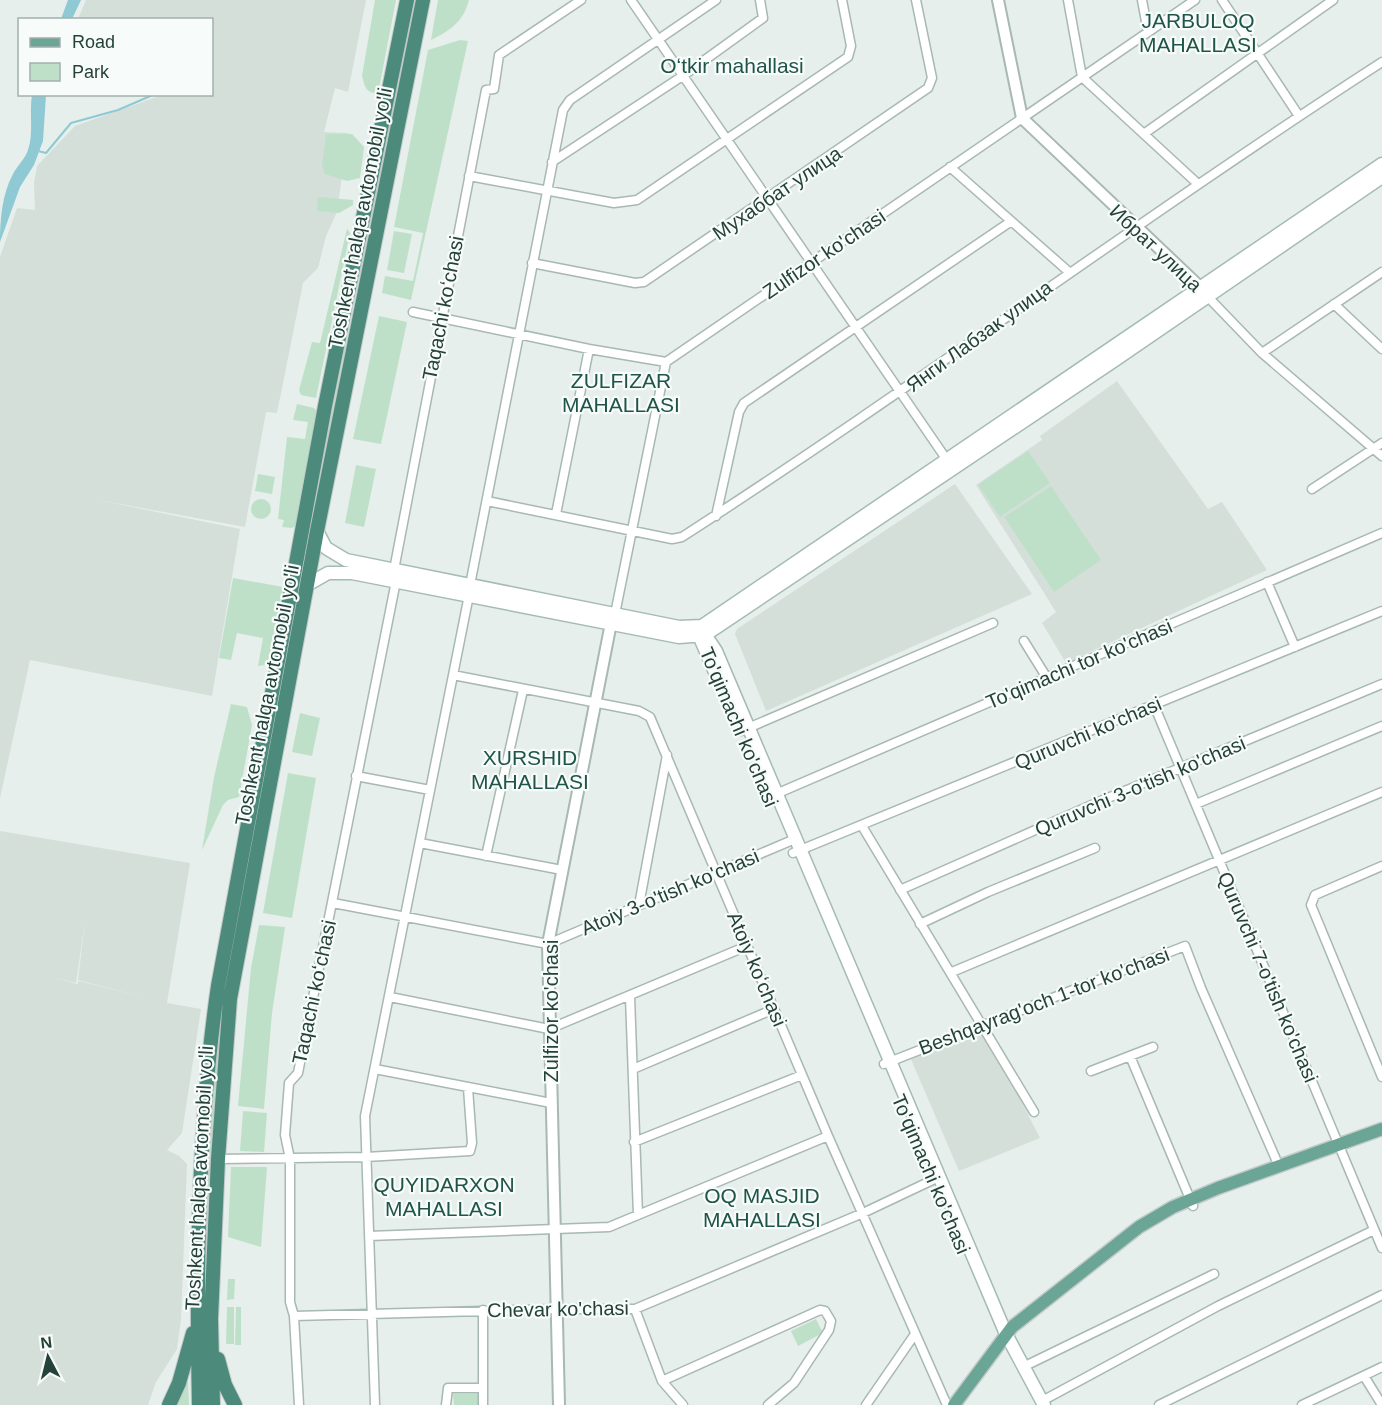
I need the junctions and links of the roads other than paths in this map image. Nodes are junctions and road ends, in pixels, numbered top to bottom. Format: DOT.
graph roads {
  1 [pos="407,0"];
  2 [pos="423,0"];
  3 [pos="581,0"];
  4 [pos="631,0"];
  5 [pos="716,0"];
  6 [pos="760,0"];
  7 [pos="842,0"];
  8 [pos="916,0"];
  9 [pos="998,0"];
  10 [pos="1068,0"];
  11 [pos="1142,0"];
  12 [pos="1194,0"];
  13 [pos="1222,0"];
  14 [pos="1333,0"];
  15 [pos="1148,32"];
  16 [pos="659,40"];
  17 [pos="1257,53"];
  18 [pos="1382,62"];
  19 [pos="684,75"];
  20 [pos="1082,77"];
  21 [pos="1299,116"];
  22 [pos="1022,118"];
  23 [pos="1145,133"];
  24 [pos="727,139"];
  25 [pos="552,162"];
  26 [pos="1382,164"];
  27 [pos="951,167"];
  28 [pos="469,176"];
  29 [pos="1382,177"];
  30 [pos="1198,184"];
  31 [pos="545,190"];
  32 [pos="768,200"];
  33 [pos="1010,222"];
  34 [pos="1134,227"];
  35 [pos="812,262"];
  36 [pos="532,263"];
  37 [pos="1068,272"];
  38 [pos="1382,272"];
  39 [pos="350,284"];
  40 [pos="367,287"];
  41 [pos="1204,292"];
  42 [pos="1334,304"];
  43 [pos="413,312"];
  44 [pos="441,318"];
  45 [pos="857,328"];
  46 [pos="340,331"];
  47 [pos="519,334"];
  48 [pos="358,335"];
  49 [pos="589,349"];
  50 [pos="1382,349"];
  51 [pos="1262,353"];
  52 [pos="666,362"];
  53 [pos="902,391"];
  54 [pos="1378,445"];
  55 [pos="1382,456"];
  56 [pos="950,464"];
  57 [pos="1312,489"];
  58 [pos="487,501"];
  59 [pos="556,514"];
  60 [pos="716,516"];
  61 [pos="631,530"];
  62 [pos="317,531"];
  63 [pos="1382,533"];
  64 [pos="361,569"];
  65 [pos="395,576"];
  66 [pos="1267,582"];
  67 [pos="307,585"];
  68 [pos="469,590"];
  69 [pos="1382,611"];
  70 [pos="613,619"];
  71 [pos="993,623"];
  72 [pos="702,633"];
  73 [pos="1024,641"];
  74 [pos="1295,647"];
  75 [pos="453,675"];
  76 [pos="273,677"];
  77 [pos="1047,678"];
  78 [pos="289,680"];
  79 [pos="1382,684"];
  80 [pos="523,690"];
  81 [pos="595,703"];
  82 [pos="1154,705"];
  83 [pos="1382,726"];
  84 [pos="744,729"];
  85 [pos="667,754"];
  86 [pos="1181,768"];
  87 [pos="356,776"];
  88 [pos="430,790"];
  89 [pos="1382,792"];
  90 [pos="776,794"];
  91 [pos="1196,804"];
  92 [pos="862,826"];
  93 [pos="420,843"];
  94 [pos="794,847"];
  95 [pos="1095,848"];
  96 [pos="486,856"];
  97 [pos="1218,861"];
  98 [pos="1382,866"];
  99 [pos="562,870"];
  100 [pos="716,873"];
  101 [pos="900,890"];
  102 [pos="333,903"];
  103 [pos="639,905"];
  104 [pos="405,917"];
  105 [pos="920,924"];
  106 [pos="548,944"];
  107 [pos="747,946"];
  108 [pos="952,972"];
  109 [pos="390,997"];
  110 [pos="630,997"];
  111 [pos="774,1009"];
  112 [pos="983,1024"];
  113 [pos="549,1029"];
  114 [pos="1153,1047"];
  115 [pos="1130,1056"];
  116 [pos="887,1063"];
  117 [pos="375,1069"];
  118 [pos="633,1069"];
  119 [pos="1091,1071"];
  120 [pos="802,1075"];
  121 [pos="1382,1077"];
  122 [pos="468,1088"];
  123 [pos="551,1103"];
  124 [pos="1034,1112"];
  125 [pos="1382,1129"];
  126 [pos="828,1136"];
  127 [pos="1382,1137"];
  128 [pos="634,1142"];
  129 [pos="1342,1148"];
  130 [pos="366,1157"];
  131 [pos="218,1159"];
  132 [pos="290,1159"];
  133 [pos="1278,1164"];
  134 [pos="936,1179"];
  135 [pos="1192,1202"];
  136 [pos="863,1213"];
  137 [pos="638,1215"];
  138 [pos="555,1228"];
  139 [pos="1374,1230"];
  140 [pos="369,1236"];
  141 [pos="1382,1248"];
  142 [pos="1214,1274"];
  143 [pos="1382,1295"];
  144 [pos="558,1309"];
  145 [pos="483,1310"];
  146 [pos="635,1310"];
  147 [pos="372,1313"];
  148 [pos="294,1316"];
  149 [pos="197,1319"];
  150 [pos="211,1319"];
  151 [pos="915,1334"];
  152 [pos="1006,1338"];
  153 [pos="1382,1367"];
  154 [pos="1023,1368"];
  155 [pos="1364,1376"];
  156 [pos="663,1381"];
  157 [pos="483,1388"];
  158 [pos="1043,1403"];
  159 [pos="1305,1404"];
  160 [pos="169,1405"];
  161 [pos="199,1405"];
  162 [pos="213,1405"];
  163 [pos="235,1405"];
  164 [pos="299,1405"];
  165 [pos="375,1405"];
  166 [pos="446,1405"];
  167 [pos="483,1405"];
  168 [pos="559,1405"];
  169 [pos="683,1405"];
  170 [pos="768,1405"];
  171 [pos="866,1405"];
  172 [pos="947,1405"];
  173 [pos="954,1405"];
  174 [pos="963,1405"];
  175 [pos="1159,1405"];
  176 [pos="1382,1405"];
  1 -- 39 [label="highway, Toshkent halqa avtomobil yo'li"];
  2 -- 40 [label="highway, Toshkent halqa avtomobil yo'li"];
  3 -- 28 [label="street, Taqachi koʻchasi"];
  4 -- 16 [label="street"];
  5 -- 16 [label="street"];
  6 -- 19 [label="street"];
  7 -- 24 [label="street"];
  8 -- 32 [label="street, Мухаббат улица"];
  9 -- 22 [label="street"];
  10 -- 20 [label="street"];
  11 -- 15 [label="street"];
  12 -- 15 [label="street, Zulfizor ko'chasi"];
  13 -- 17 [label="street"];
  14 -- 17 [label="street"];
  15 -- 20 [label="street, Zulfizor ko'chasi"];
  16 -- 19 [label="street"];
  16 -- 25 [label="street"];
  17 -- 21 [label="street"];
  17 -- 23 [label="street"];
  18 -- 21 [label="street, Янги Лабзак улица"];
  19 -- 24 [label="street"];
  19 -- 25 [label="street"];
  20 -- 22 [label="street, Zulfizor ko'chasi"];
  20 -- 23 [label="street"];
  21 -- 30 [label="street, Янги Лабзак улица"];
  22 -- 27 [label="street, Zulfizor ko'chasi"];
  22 -- 34 [label="street, Ибрат улица"];
  23 -- 30 [label="street"];
  24 -- 31 [label="street"];
  24 -- 32 [label="street"];
  25 -- 31 [label="street"];
  26 -- 41 [label="main road"];
  27 -- 33 [label="street"];
  27 -- 35 [label="street, Zulfizor ko'chasi"];
  28 -- 31 [label="street"];
  28 -- 44 [label="street, Taqachi koʻchasi"];
  29 -- 41 [label="main road"];
  30 -- 34 [label="street, Янги Лабзак улица"];
  31 -- 36 [label="street"];
  32 -- 35 [label="street"];
  32 -- 36 [label="street, Мухаббат улица"];
  33 -- 37 [label="street"];
  33 -- 45 [label="street"];
  34 -- 37 [label="street, Янги Лабзак улица"];
  34 -- 41 [label="street, Ибрат улица"];
  35 -- 45 [label="street"];
  35 -- 52 [label="street, Zulfizor ko'chasi"];
  36 -- 47 [label="street"];
  37 -- 53 [label="street, Янги Лабзак улица"];
  38 -- 42 [label="street"];
  39 -- 40 [label="highway"];
  39 -- 46 [label="highway, Toshkent halqa avtomobil yo'li"];
  40 -- 48 [label="highway, Toshkent halqa avtomobil yo'li"];
  41 -- 51 [label="street, Ибрат улица"];
  41 -- 56 [label="main road"];
  42 -- 50 [label="street"];
  42 -- 51 [label="street"];
  43 -- 44 [label="street"];
  44 -- 47 [label="street"];
  44 -- 65 [label="street, Taqachi koʻchasi"];
  45 -- 53 [label="street"];
  45 -- 60 [label="street"];
  46 -- 48 [label="highway"];
  46 -- 76 [label="highway, Toshkent halqa avtomobil yo'li"];
  47 -- 49 [label="street"];
  47 -- 58 [label="street"];
  48 -- 62 [label="highway, Toshkent halqa avtomobil yo'li"];
  49 -- 52 [label="street"];
  49 -- 59 [label="street"];
  51 -- 54 [label="street, Ибрат улица"];
  52 -- 61 [label="street, Zulfizor ko'chasi"];
  53 -- 56 [label="street"];
  53 -- 60 [label="street, Янги Лабзак улица"];
  54 -- 55 [label="street, Ибрат улица"];
  54 -- 57 [label="street"];
  56 -- 72 [label="main road"];
  58 -- 59 [label="street, Янги Лабзак улица"];
  58 -- 68 [label="street"];
  59 -- 61 [label="street, Янги Лабзак улица"];
  60 -- 61 [label="street, Янги Лабзак улица"];
  61 -- 70 [label="street, Zulfizor ko'chasi"];
  62 -- 64 [label="main road"];
  62 -- 67 [label="highway, Toshkent halqa avtomobil yo'li"];
  63 -- 66 [label="street, To'qimachi tor ko'chasi"];
  64 -- 65 [label="main road"];
  64 -- 67 [label="main road"];
  65 -- 68 [label="main road"];
  65 -- 87 [label="street, Taqachi koʻchasi"];
  66 -- 74 [label="street"];
  66 -- 77 [label="street, To'qimachi tor ko'chasi"];
  67 -- 78 [label="highway, Toshkent halqa avtomobil yo'li"];
  68 -- 70 [label="main road"];
  68 -- 75 [label="street"];
  69 -- 74 [label="street, Quruvchi ko'chasi"];
  70 -- 72 [label="main road"];
  70 -- 81 [label="street, Zulfizor ko'chasi"];
  71 -- 84 [label="street"];
  72 -- 84 [label="main road, To'qimachi ko'chasi"];
  73 -- 77 [label="street"];
  74 -- 82 [label="street, Quruvchi ko'chasi"];
  75 -- 80 [label="street, Atoiy koʻchasi"];
  75 -- 88 [label="street"];
  76 -- 78 [label="highway"];
  76 -- 149 [label="highway, Toshkent halqa avtomobil yo'li"];
  77 -- 90 [label="street, To'qimachi tor ko'chasi"];
  78 -- 131 [label="highway, Toshkent halqa avtomobil yo'li"];
  79 -- 86 [label="street, Quruvchi 3-o'tish ko'chasi"];
  80 -- 81 [label="street, Atoiy koʻchasi"];
  80 -- 96 [label="street"];
  81 -- 85 [label="street, Atoiy koʻchasi"];
  81 -- 99 [label="street, Zulfizor ko'chasi"];
  82 -- 86 [label="street, Quruvchi 7-o'tish ko'chasi"];
  82 -- 92 [label="street, Quruvchi ko'chasi"];
  83 -- 91 [label="street"];
  84 -- 90 [label="main road, To'qimachi ko'chasi"];
  84 -- 94 [label="main road, To'qimachi ko'chasi"];
  85 -- 100 [label="street, Atoiy koʻchasi"];
  85 -- 103 [label="street"];
  86 -- 91 [label="street, Quruvchi 7-o'tish ko'chasi"];
  86 -- 101 [label="street, Quruvchi 3-o'tish ko'chasi"];
  87 -- 88 [label="street"];
  87 -- 102 [label="street, Taqachi koʻchasi"];
  88 -- 93 [label="street"];
  89 -- 97 [label="street"];
  90 -- 94 [label="main road, To'qimachi ko'chasi"];
  91 -- 97 [label="street, Quruvchi 7-o'tish ko'chasi"];
  92 -- 94 [label="street, Quruvchi ko'chasi"];
  92 -- 101 [label="street"];
  93 -- 96 [label="street"];
  93 -- 104 [label="street"];
  94 -- 100 [label="street, Atoiy 3-o'tish ko'chasi"];
  94 -- 116 [label="main road, To'qimachi ko'chasi"];
  95 -- 105 [label="street"];
  96 -- 99 [label="street"];
  97 -- 108 [label="street"];
  97 -- 129 [label="street, Quruvchi 7-o'tish ko'chasi"];
  98 -- 121 [label="street"];
  99 -- 106 [label="street, Zulfizor ko'chasi"];
  100 -- 103 [label="street, Atoiy 3-o'tish ko'chasi"];
  100 -- 107 [label="street, Atoiy koʻchasi"];
  101 -- 105 [label="street"];
  102 -- 104 [label="street"];
  102 -- 132 [label="street, Taqachi koʻchasi"];
  103 -- 106 [label="street, Atoiy 3-o'tish ko'chasi"];
  104 -- 106 [label="street"];
  104 -- 109 [label="street"];
  105 -- 108 [label="street"];
  106 -- 113 [label="street, Zulfizor ko'chasi"];
  107 -- 110 [label="street"];
  107 -- 111 [label="street, Atoiy koʻchasi"];
  108 -- 112 [label="street"];
  109 -- 113 [label="street"];
  109 -- 117 [label="street"];
  110 -- 113 [label="street"];
  110 -- 118 [label="street"];
  111 -- 118 [label="street"];
  111 -- 120 [label="street, Atoiy koʻchasi"];
  112 -- 116 [label="street, Beshqayrag'och 1-tor ko'chasi"];
  112 -- 124 [label="street"];
  112 -- 133 [label="street, Beshqayrag'och 1-tor ko'chasi"];
  113 -- 123 [label="street, Zulfizor ko'chasi"];
  114 -- 115 [label="street"];
  115 -- 119 [label="street"];
  115 -- 135 [label="street"];
  116 -- 134 [label="main road, To'qimachi ko'chasi"];
  117 -- 122 [label="street"];
  117 -- 130 [label="street"];
  118 -- 128 [label="street"];
  120 -- 126 [label="street, Atoiy koʻchasi"];
  120 -- 128 [label="street"];
  122 -- 123 [label="street"];
  122 -- 130 [label="street"];
  123 -- 138 [label="street, Zulfizor ko'chasi"];
  125 -- 129 [label="main road"];
  126 -- 136 [label="street, Atoiy koʻchasi"];
  126 -- 137 [label="street"];
  127 -- 129 [label="main road"];
  128 -- 137 [label="street"];
  129 -- 133 [label="main road"];
  129 -- 135 [label="main road"];
  129 -- 139 [label="street, Quruvchi 7-o'tish ko'chasi"];
  130 -- 132 [label="street"];
  130 -- 140 [label="street"];
  131 -- 132 [label="street"];
  131 -- 150 [label="highway, Toshkent halqa avtomobil yo'li"];
  132 -- 148 [label="street, Taqachi koʻchasi"];
  133 -- 135 [label="main road"];
  134 -- 136 [label="street, Chevar ko'chasi"];
  134 -- 152 [label="main road, To'qimachi ko'chasi"];
  135 -- 152 [label="main road"];
  136 -- 146 [label="street, Chevar ko'chasi"];
  136 -- 151 [label="street, Atoiy koʻchasi"];
  137 -- 138 [label="street"];
  138 -- 140 [label="street"];
  138 -- 144 [label="street, Zulfizor ko'chasi"];
  139 -- 141 [label="street, Quruvchi 7-o'tish ko'chasi"];
  139 -- 158 [label="street"];
  140 -- 147 [label="street"];
  142 -- 154 [label="street"];
  143 -- 175 [label="street"];
  144 -- 145 [label="street, Chevar ko'chasi"];
  144 -- 146 [label="street, Chevar ko'chasi"];
  144 -- 168 [label="street, Zulfizor ko'chasi"];
  145 -- 147 [label="street, Chevar ko'chasi"];
  145 -- 157 [label="street"];
  146 -- 156 [label="street"];
  147 -- 148 [label="street, Chevar ko'chasi"];
  147 -- 165 [label="street"];
  148 -- 164 [label="street, Taqachi koʻchasi"];
  149 -- 160 [label="highway"];
  149 -- 161 [label="highway, Toshkent halqa avtomobil yo'li"];
  150 -- 162 [label="highway, Toshkent halqa avtomobil yo'li"];
  150 -- 163 [label="highway"];
  151 -- 171 [label="street"];
  151 -- 172 [label="street, Atoiy koʻchasi"];
  152 -- 154 [label="main road, To'qimachi ko'chasi"];
  152 -- 173 [label="main road"];
  152 -- 174 [label="main road"];
  153 -- 155 [label="street"];
  154 -- 158 [label="main road, To'qimachi ko'chasi"];
  155 -- 159 [label="street"];
  155 -- 176 [label="street"];
  156 -- 169 [label="street"];
  156 -- 170 [label="street"];
  157 -- 166 [label="street"];
  157 -- 167 [label="street"];
}
